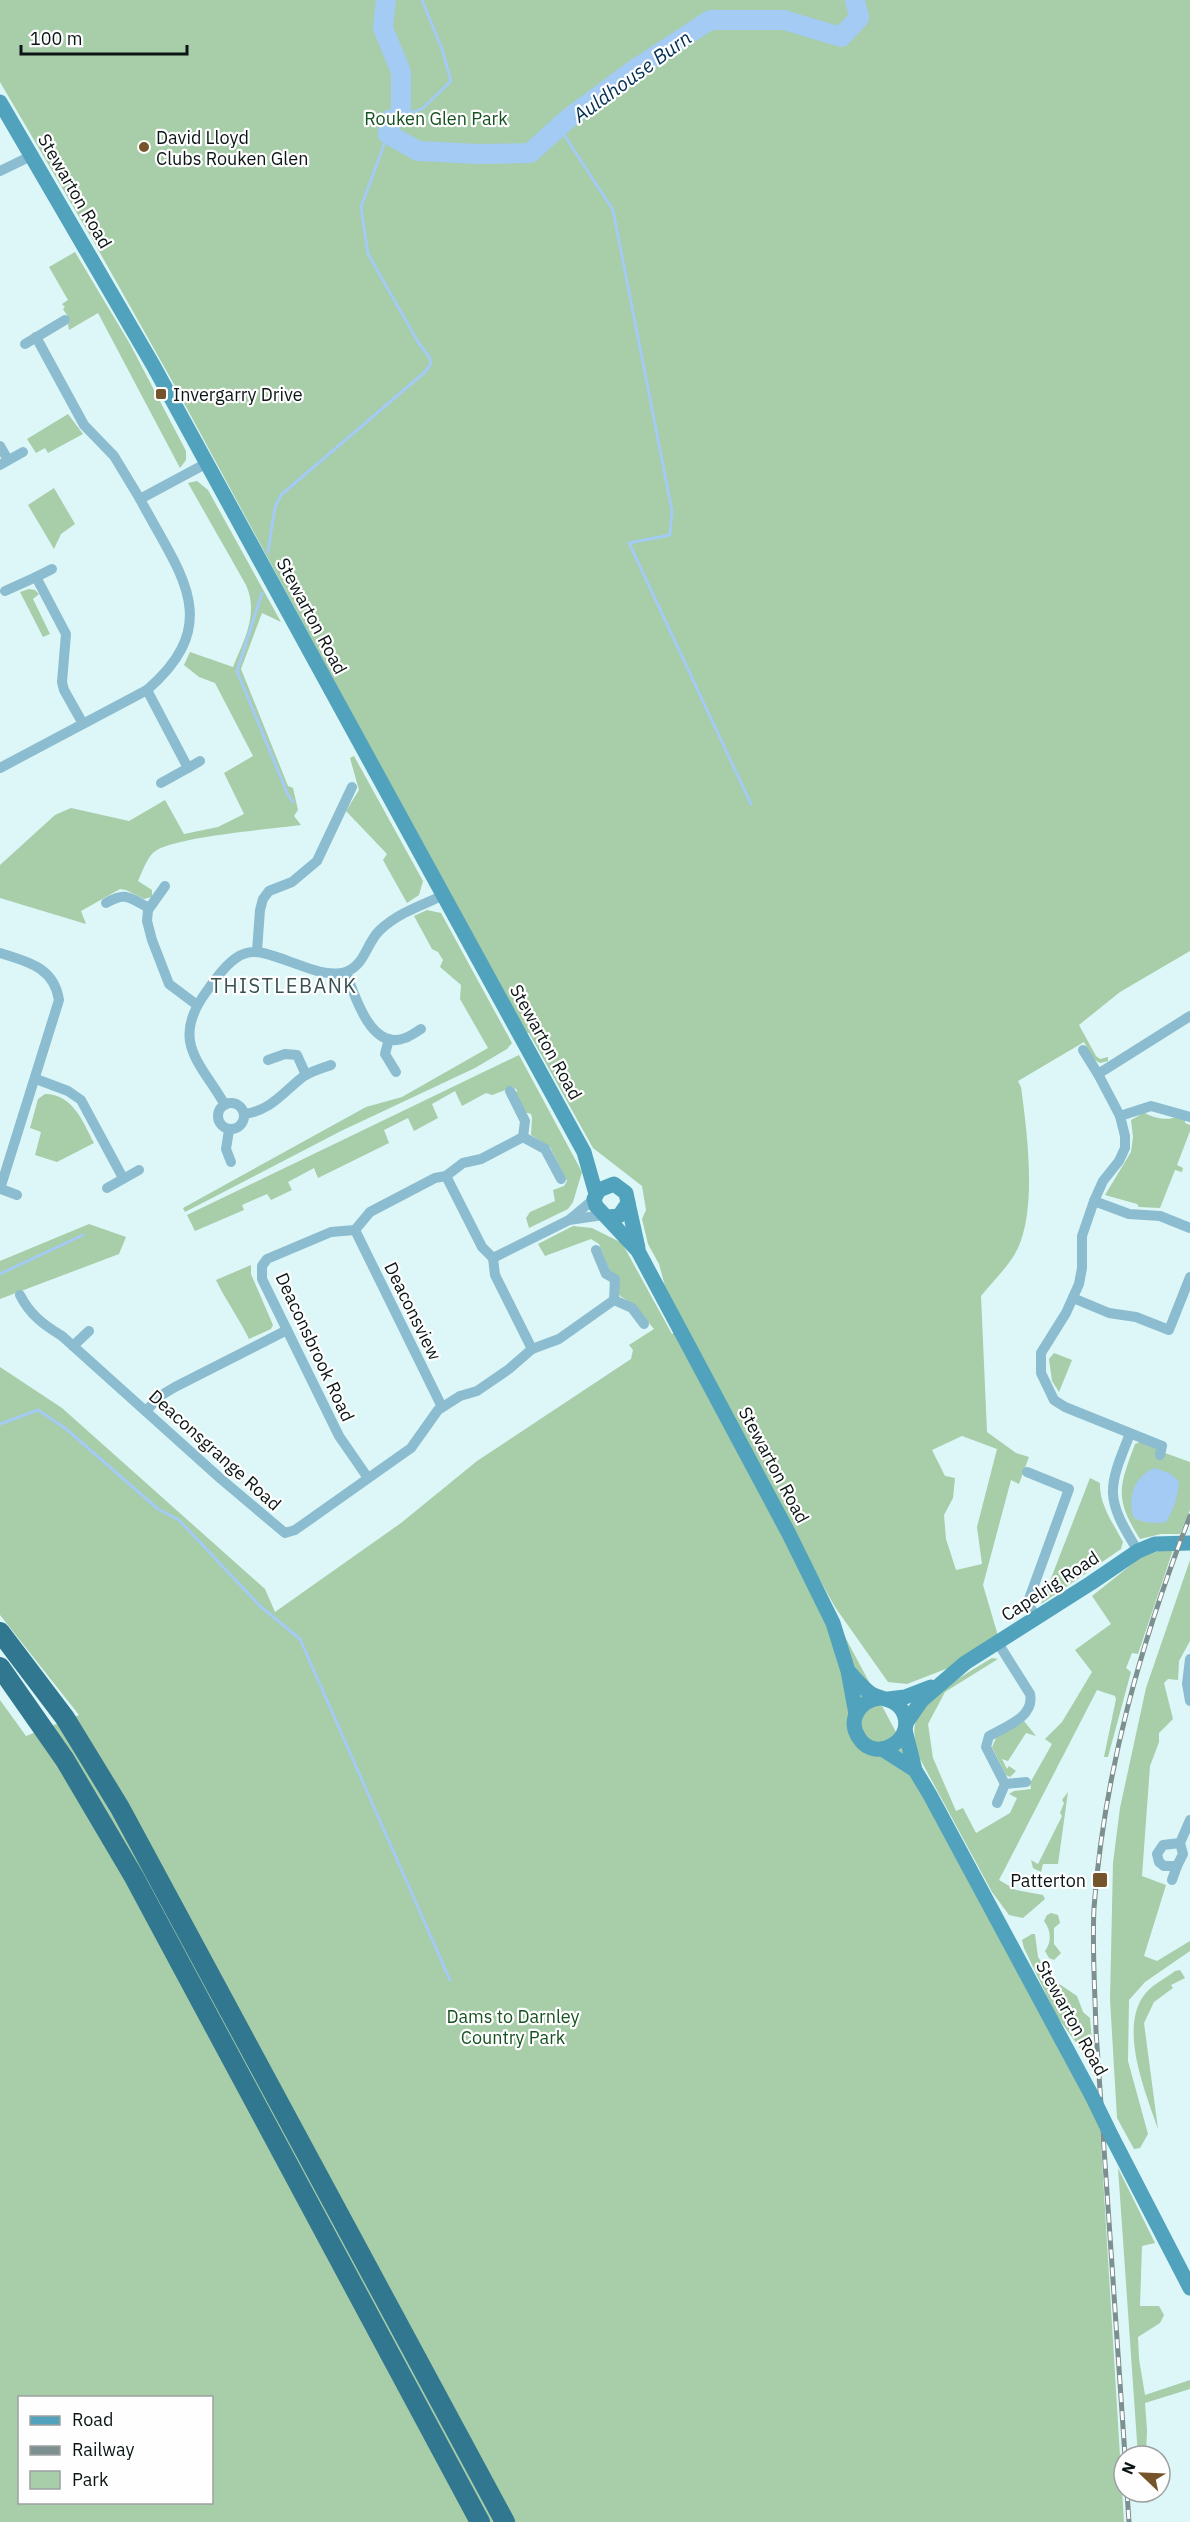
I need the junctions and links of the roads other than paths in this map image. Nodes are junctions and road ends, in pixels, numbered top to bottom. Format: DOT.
graph roads {
  1 [pos="0,102"];
  2 [pos="31,156"];
  3 [pos="0,171"];
  4 [pos="65,320"];
  5 [pos="36,337"];
  6 [pos="25,344"];
  7 [pos="0,446"];
  8 [pos="23,452"];
  9 [pos="4,463"];
  10 [pos="207,463"];
  11 [pos="140,499"];
  12 [pos="52,569"];
  13 [pos="36,577"];
  14 [pos="5,591"];
  15 [pos="147,690"];
  16 [pos="82,722"];
  17 [pos="200,761"];
  18 [pos="0,768"];
  19 [pos="188,768"];
  20 [pos="161,783"];
  21 [pos="352,787"];
  22 [pos="165,886"];
  23 [pos="444,895"];
  24 [pos="106,903"];
  25 [pos="149,908"];
  26 [pos="257,951"];
  27 [pos="0,954"];
  28 [pos="346,972"];
  29 [pos="197,1005"];
  30 [pos="1190,1016"];
  31 [pos="421,1029"];
  32 [pos="389,1039"];
  33 [pos="1083,1050"];
  34 [pos="268,1060"];
  35 [pos="331,1065"];
  36 [pos="396,1072"];
  37 [pos="1098,1074"];
  38 [pos="306,1075"];
  39 [pos="36,1079"];
  40 [pos="510,1091"];
  41 [pos="225,1104"];
  42 [pos="244,1114"];
  43 [pos="1120,1116"];
  44 [pos="1190,1117"];
  45 [pos="229,1130"];
  46 [pos="523,1137"];
  47 [pos="584,1152"];
  48 [pos="231,1162"];
  49 [pos="139,1170"];
  50 [pos="446,1176"];
  51 [pos="123,1178"];
  52 [pos="561,1179"];
  53 [pos="619,1186"];
  54 [pos="107,1188"];
  55 [pos="1,1189"];
  56 [pos="16,1195"];
  57 [pos="595,1197"];
  58 [pos="1094,1201"];
  59 [pos="628,1203"];
  60 [pos="605,1216"];
  61 [pos="569,1220"];
  62 [pos="1190,1228"];
  63 [pos="355,1230"];
  64 [pos="596,1250"];
  65 [pos="638,1251"];
  66 [pos="493,1258"];
  67 [pos="1190,1277"];
  68 [pos="20,1295"];
  69 [pos="1074,1298"];
  70 [pos="614,1300"];
  71 [pos="644,1324"];
  72 [pos="287,1330"];
  73 [pos="89,1331"];
  74 [pos="73,1346"];
  75 [pos="531,1348"];
  76 [pos="442,1407"];
  77 [pos="146,1411"];
  78 [pos="1130,1434"];
  79 [pos="1160,1455"];
  80 [pos="1027,1472"];
  81 [pos="368,1478"];
  82 [pos="1190,1543"];
  83 [pos="1138,1551"];
  84 [pos="1037,1618"];
  85 [pos="0,1632"];
  86 [pos="998,1643"];
  87 [pos="1190,1659"];
  88 [pos="0,1667"];
  89 [pos="848,1671"];
  90 [pos="939,1683"];
  91 [pos="884,1698"];
  92 [pos="1190,1701"];
  93 [pos="856,1714"];
  94 [pos="905,1727"];
  95 [pos="882,1749"];
  96 [pos="915,1770"];
  97 [pos="1026,1782"];
  98 [pos="1005,1784"];
  99 [pos="997,1803"];
  100 [pos="1190,1820"];
  101 [pos="1180,1843"];
  102 [pos="1178,1866"];
  103 [pos="1172,1880"];
  104 [pos="1190,2288"];
  105 [pos="480,2522"];
  106 [pos="505,2522"];
  1 -- 2 [label="main road, Stewarton Road"];
  2 -- 3 [label="street"];
  2 -- 10 [label="main road, Stewarton Road"];
  4 -- 5 [label="street"];
  5 -- 6 [label="street"];
  5 -- 11 [label="street"];
  7 -- 9 [label="street"];
  8 -- 9 [label="street"];
  10 -- 11 [label="street"];
  10 -- 23 [label="main road, Stewarton Road"];
  11 -- 15 [label="street"];
  12 -- 13 [label="street"];
  13 -- 14 [label="street"];
  13 -- 16 [label="street"];
  15 -- 16 [label="street"];
  15 -- 19 [label="street"];
  16 -- 18 [label="street"];
  17 -- 19 [label="street"];
  19 -- 20 [label="street"];
  21 -- 26 [label="street"];
  22 -- 25 [label="street"];
  23 -- 28 [label="street"];
  23 -- 47 [label="main road, Stewarton Road"];
  24 -- 25 [label="street"];
  25 -- 29 [label="street"];
  26 -- 28 [label="street"];
  26 -- 29 [label="street"];
  27 -- 39 [label="street"];
  28 -- 32 [label="street"];
  29 -- 41 [label="street"];
  30 -- 37 [label="street"];
  31 -- 32 [label="street"];
  32 -- 36 [label="street"];
  33 -- 37 [label="street"];
  34 -- 38 [label="street"];
  35 -- 38 [label="street"];
  37 -- 43 [label="street"];
  38 -- 42 [label="street"];
  39 -- 51 [label="street"];
  39 -- 55 [label="street"];
  40 -- 46 [label="street"];
  41 -- 42 [label="street"];
  41 -- 45 [label="street"];
  42 -- 45 [label="street"];
  43 -- 44 [label="street"];
  43 -- 58 [label="street"];
  45 -- 48 [label="street"];
  46 -- 50 [label="street"];
  46 -- 52 [label="street"];
  47 -- 53 [label="main road, Stewarton Road"];
  47 -- 57 [label="main road, Stewarton Road"];
  49 -- 51 [label="street"];
  50 -- 63 [label="street"];
  50 -- 66 [label="street"];
  51 -- 54 [label="street"];
  53 -- 57 [label="main road"];
  53 -- 59 [label="main road"];
  55 -- 56 [label="street"];
  57 -- 60 [label="main road"];
  57 -- 61 [label="street"];
  58 -- 62 [label="street"];
  58 -- 69 [label="street"];
  59 -- 60 [label="main road"];
  59 -- 65 [label="main road, Stewarton Road"];
  60 -- 61 [label="street"];
  60 -- 65 [label="main road, Stewarton Road"];
  61 -- 66 [label="street"];
  63 -- 72 [label="street, Deaconsbrook Road"];
  63 -- 76 [label="street, Deaconsview"];
  64 -- 70 [label="street"];
  65 -- 89 [label="main road, Stewarton Road"];
  66 -- 75 [label="street"];
  67 -- 69 [label="street"];
  68 -- 74 [label="street, Deaconsgrange Road"];
  69 -- 78 [label="street"];
  70 -- 71 [label="street"];
  70 -- 75 [label="street, Deaconsgrange Road"];
  72 -- 77 [label="street"];
  72 -- 81 [label="street, Deaconsbrook Road"];
  73 -- 74 [label="street"];
  74 -- 77 [label="street, Deaconsgrange Road"];
  75 -- 76 [label="street, Deaconsgrange Road"];
  76 -- 81 [label="street, Deaconsgrange Road"];
  77 -- 81 [label="street, Deaconsgrange Road"];
  78 -- 79 [label="street"];
  78 -- 83 [label="street"];
  80 -- 84 [label="street"];
  82 -- 83 [label="main road, Capelrig Road"];
  83 -- 84 [label="main road, Capelrig Road"];
  84 -- 86 [label="main road, Capelrig Road"];
  85 -- 106 [label="highway"];
  86 -- 90 [label="main road, Capelrig Road"];
  86 -- 98 [label="street"];
  87 -- 92 [label="street"];
  88 -- 105 [label="highway"];
  89 -- 91 [label="main road, Stewarton Road"];
  89 -- 93 [label="main road, Stewarton Road"];
  90 -- 91 [label="main road, Capelrig Road"];
  90 -- 94 [label="main road, Capelrig Road"];
  91 -- 93 [label="main road"];
  91 -- 94 [label="main road, Stewarton Road"];
  93 -- 95 [label="main road, Stewarton Road"];
  94 -- 95 [label="main road"];
  94 -- 96 [label="main road, Stewarton Road"];
  95 -- 96 [label="main road, Stewarton Road"];
  96 -- 104 [label="main road, Stewarton Road, bridge"];
  97 -- 98 [label="street"];
  98 -- 99 [label="street"];
  100 -- 101 [label="street"];
  101 -- 102 [label="street"];
  101 -- 102 [label="street"];
  102 -- 103 [label="street"];
}
